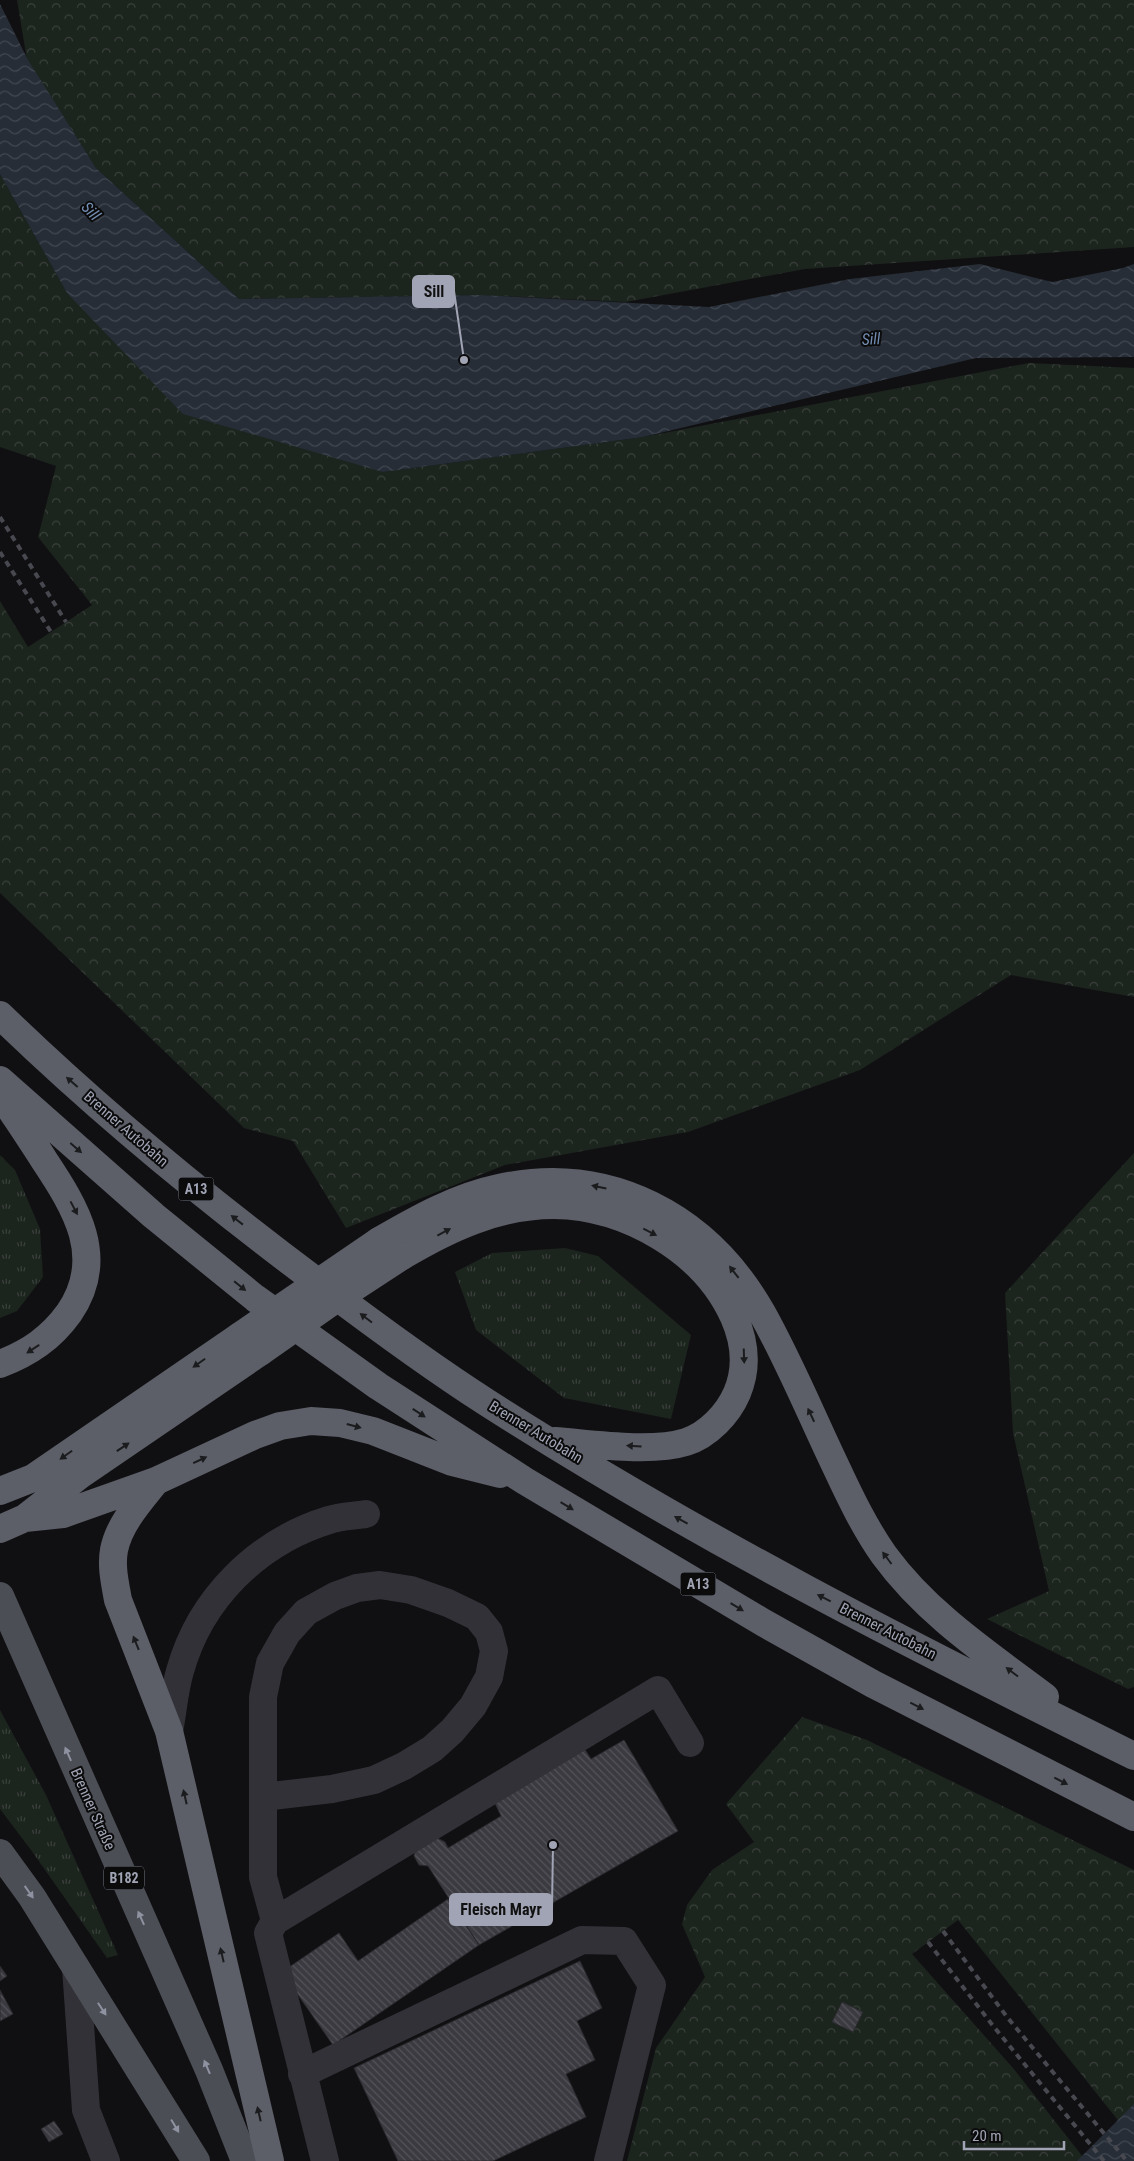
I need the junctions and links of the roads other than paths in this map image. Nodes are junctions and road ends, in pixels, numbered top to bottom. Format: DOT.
graph roads {
  1 [pos="0,1015"];
  2 [pos="0,1080"];
  3 [pos="0,1093"];
  4 [pos="250,1344"];
  5 [pos="0,1364"];
  6 [pos="550,1440"];
  7 [pos="156,1481"];
  8 [pos="525,1481"];
  9 [pos="0,1491"];
  10 [pos="59,1504"];
  11 [pos="366,1514"];
  12 [pos="0,1529"];
  13 [pos="0,1596"];
  14 [pos="169,1732"];
  15 [pos="690,1743"];
  16 [pos="1107,1743"];
  17 [pos="1134,1756"];
  18 [pos="263,1798"];
  19 [pos="1134,1817"];
  20 [pos="0,1853"];
  21 [pos="275,1921"];
  22 [pos="76,1968"];
  23 [pos="302,2074"];
  24 [pos="106,2161"];
  25 [pos="196,2161"];
  26 [pos="245,2161"];
  27 [pos="270,2161"];
  28 [pos="324,2161"];
  29 [pos="608,2161"];
  6 -- 1 [label="highway, Brenner Autobahn / A13, one-way"];
  2 -- 8 [label="highway, A13, one-way"];
  3 -- 5 [label="highway, one-way"];
  4 -- 6 [label="highway, one-way, bridge"];
  4 -- 9 [label="highway, one-way"];
  10 -- 4 [label="highway, one-way"];
  16 -- 4 [label="highway, one-way, bridge"];
  16 -- 6 [label="highway, Brenner Autobahn / A13, one-way"];
  7 -- 8 [label="highway, one-way"];
  7 -- 10 [label="highway"];
  14 -- 7 [label="highway, one-way"];
  8 -- 19 [label="highway, A13, one-way"];
  10 -- 12 [label="highway"];
  11 -- 14 [label="street"];
  26 -- 13 [label="main road, Brenner Straße / B182, one-way"];
  27 -- 14 [label="highway, one-way"];
  15 -- 21 [label="street"];
  16 -- 17 [label="highway, Brenner Autobahn / A13"];
  18 -- 18 [label="street"];
  18 -- 21 [label="street"];
  20 -- 22 [label="main road, one-way"];
  21 -- 23 [label="street"];
  22 -- 24 [label="street"];
  22 -- 25 [label="main road, one-way"];
  23 -- 28 [label="street"];
  23 -- 29 [label="street"];
}
